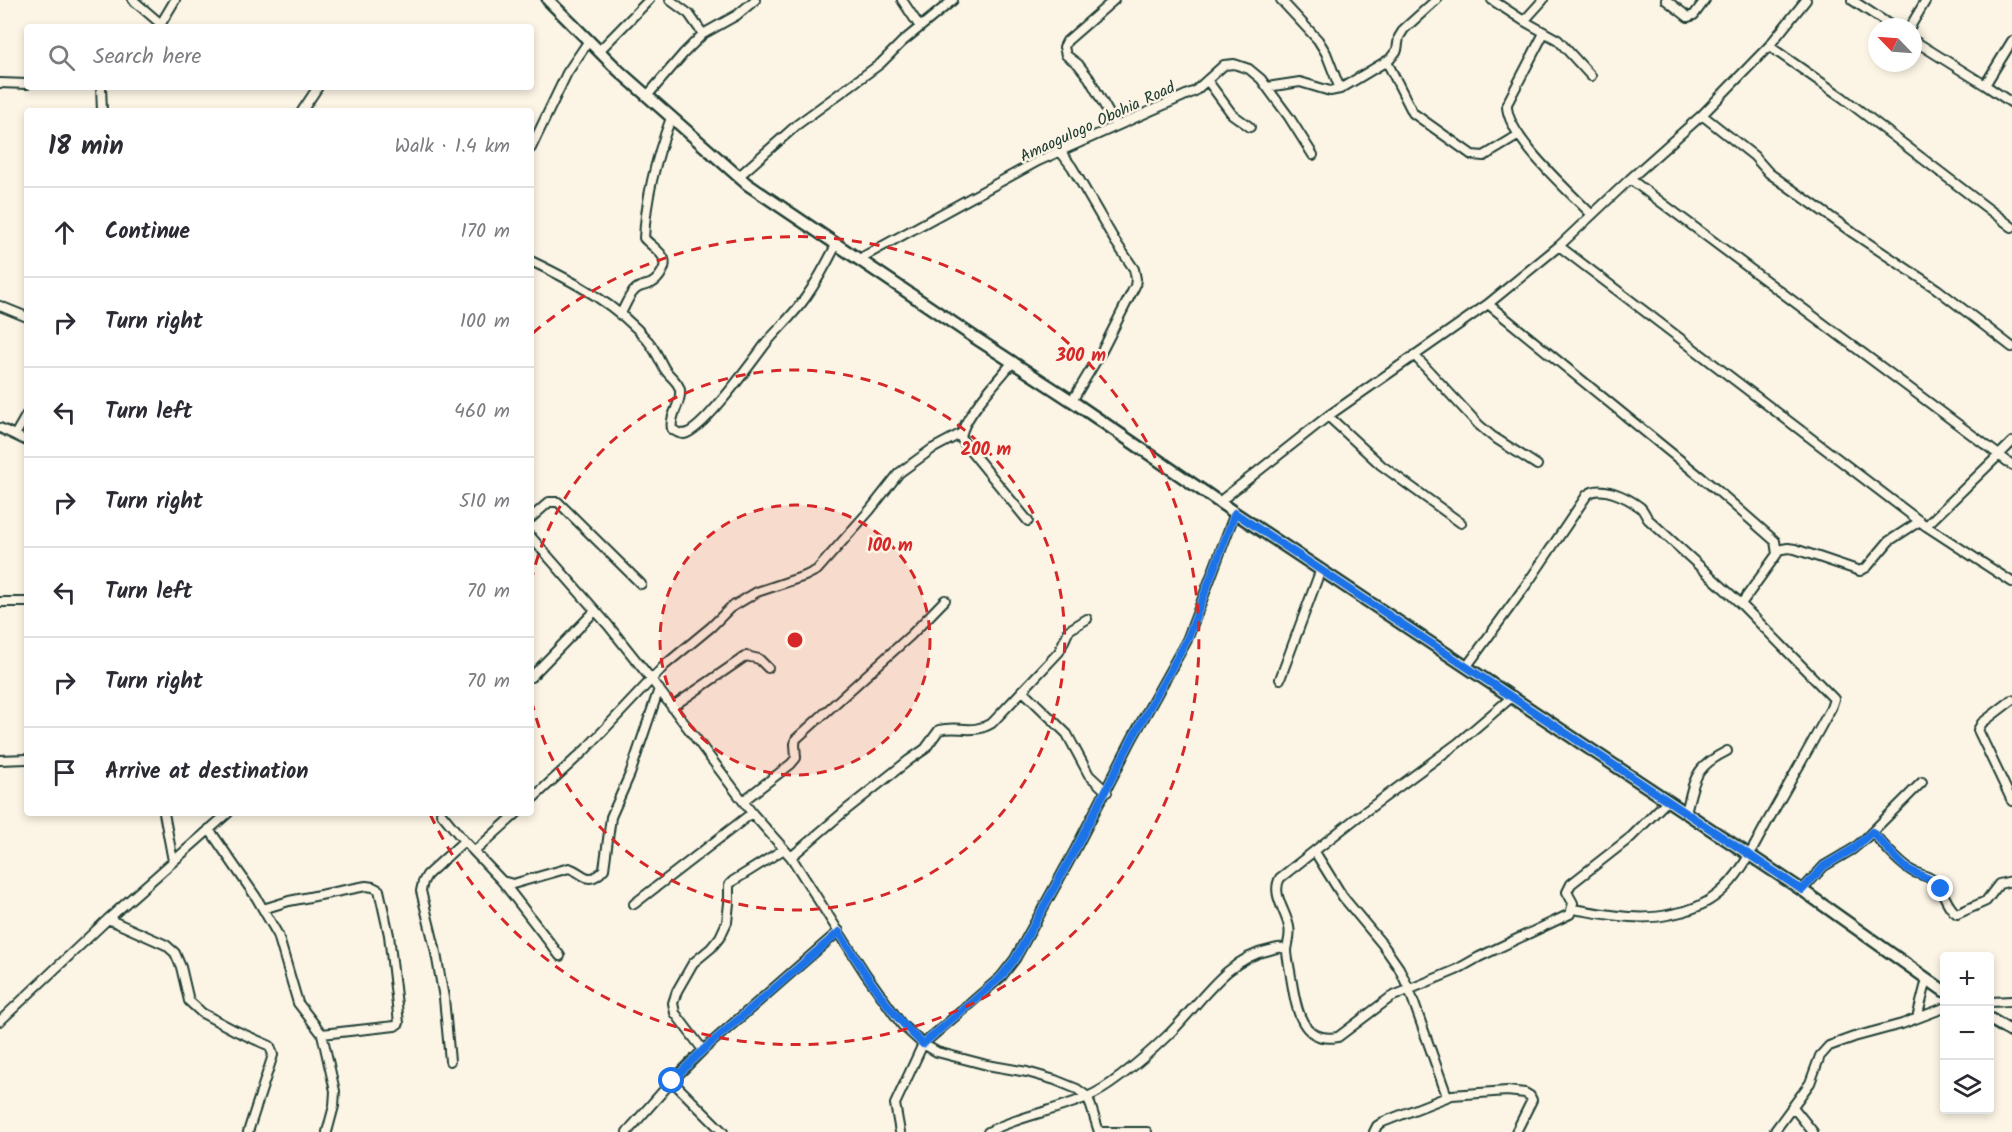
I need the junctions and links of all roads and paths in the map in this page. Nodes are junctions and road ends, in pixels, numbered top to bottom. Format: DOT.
graph roads {
  1 [pos="133,0"];
  2 [pos="175,0"];
  3 [pos="548,0"];
  4 [pos="649,0"];
  5 [pos="670,0"];
  6 [pos="755,0"];
  7 [pos="902,0"];
  8 [pos="953,0"];
  9 [pos="1114,0"];
  10 [pos="1281,0"];
  11 [pos="1436,0"];
  12 [pos="1492,0"];
  13 [pos="1543,0"];
  14 [pos="1666,0"];
  15 [pos="1705,0"];
  16 [pos="1806,0"];
  17 [pos="1852,0"];
  18 [pos="1926,0"];
  19 [pos="1879,18"];
  20 [pos="1915,18"];
  21 [pos="1524,21"];
  22 [pos="158,24"];
  23 [pos="161,24"];
  24 [pos="920,27"];
  25 [pos="1544,33"];
  26 [pos="703,34"];
  27 [pos="2012,41"];
  28 [pos="588,42"];
  29 [pos="1769,46"];
  30 [pos="1922,46"];
  31 [pos="598,51"];
  32 [pos="1387,62"];
  33 [pos="1591,76"];
  34 [pos="1207,80"];
  35 [pos="0,83"];
  36 [pos="24,84"];
  37 [pos="1985,85"];
  38 [pos="1267,87"];
  39 [pos="1340,89"];
  40 [pos="101,90"];
  41 [pos="316,90"];
  42 [pos="647,96"];
  43 [pos="2012,103"];
  44 [pos="102,108"];
  45 [pos="304,108"];
  46 [pos="1702,115"];
  47 [pos="671,118"];
  48 [pos="1116,126"];
  49 [pos="1250,127"];
  50 [pos="1519,135"];
  51 [pos="534,141"];
  52 [pos="1060,151"];
  53 [pos="1313,155"];
  54 [pos="738,177"];
  55 [pos="1630,179"];
  56 [pos="1592,215"];
  57 [pos="2012,227"];
  58 [pos="836,245"];
  59 [pos="1559,246"];
  60 [pos="859,259"];
  61 [pos="534,263"];
  62 [pos="1488,304"];
  63 [pos="0,306"];
  64 [pos="620,315"];
  65 [pos="24,316"];
  66 [pos="2012,347"];
  67 [pos="1414,355"];
  68 [pos="1012,363"];
  69 [pos="1072,401"];
  70 [pos="1328,416"];
  71 [pos="24,419"];
  72 [pos="0,428"];
  73 [pos="960,434"];
  74 [pos="15,435"];
  75 [pos="24,440"];
  76 [pos="2012,442"];
  77 [pos="1999,455"];
  78 [pos="1537,465"];
  79 [pos="2012,465"];
  80 [pos="1219,502"];
  81 [pos="1235,513"];
  82 [pos="534,515"];
  83 [pos="1028,520"];
  84 [pos="1461,523"];
  85 [pos="1923,524"];
  86 [pos="534,540"];
  87 [pos="1777,550"];
  88 [pos="1321,569"];
  89 [pos="2012,582"];
  90 [pos="641,584"];
  91 [pos="945,600"];
  92 [pos="0,602"];
  93 [pos="24,602"];
  94 [pos="1741,604"];
  95 [pos="595,611"];
  96 [pos="1087,619"];
  97 [pos="1467,666"];
  98 [pos="768,668"];
  99 [pos="534,674"];
  100 [pos="651,679"];
  101 [pos="1280,679"];
  102 [pos="659,689"];
  103 [pos="1022,690"];
  104 [pos="1513,696"];
  105 [pos="2012,700"];
  106 [pos="672,707"];
  107 [pos="1727,751"];
  108 [pos="24,759"];
  109 [pos="0,760"];
  110 [pos="1922,782"];
  111 [pos="1107,792"];
  112 [pos="534,797"];
  113 [pos="1668,800"];
  114 [pos="743,801"];
  115 [pos="2012,801"];
  116 [pos="1686,812"];
  117 [pos="752,813"];
  118 [pos="165,816"];
  119 [pos="225,816"];
  120 [pos="443,816"];
  121 [pos="515,816"];
  122 [pos="210,829"];
  123 [pos="1872,832"];
  124 [pos="464,841"];
  125 [pos="784,849"];
  126 [pos="475,851"];
  127 [pos="1315,852"];
  128 [pos="1749,854"];
  129 [pos="791,857"];
  130 [pos="173,861"];
  131 [pos="502,881"];
  132 [pos="2012,881"];
  133 [pos="1802,890"];
  134 [pos="634,904"];
  135 [pos="263,909"];
  136 [pos="1573,909"];
  137 [pos="108,919"];
  138 [pos="839,932"];
  139 [pos="1287,950"];
  140 [pos="560,956"];
  141 [pos="1927,979"];
  142 [pos="1940,988"];
  143 [pos="1409,989"];
  144 [pos="2012,1001"];
  145 [pos="1994,1002"];
  146 [pos="1940,1009"];
  147 [pos="1917,1018"];
  148 [pos="0,1021"];
  149 [pos="1994,1022"];
  150 [pos="2012,1032"];
  151 [pos="322,1034"];
  152 [pos="923,1044"];
  153 [pos="703,1050"];
  154 [pos="450,1061"];
  155 [pos="672,1081"];
  156 [pos="1447,1096"];
  157 [pos="1088,1097"];
  158 [pos="1793,1107"];
  159 [pos="248,1132"];
  160 [pos="327,1132"];
  161 [pos="627,1132"];
  162 [pos="723,1132"];
  163 [pos="900,1132"];
  164 [pos="988,1132"];
  165 [pos="1099,1132"];
  166 [pos="1147,1132"];
  167 [pos="1374,1132"];
  168 [pos="1516,1132"];
  169 [pos="1774,1132"];
  170 [pos="1813,1132"];
  1 -- 22 [label="street"];
  2 -- 23 [label="street"];
  3 -- 28 [label="street"];
  4 -- 31 [label="street"];
  5 -- 26 [label="street"];
  6 -- 26 [label="street"];
  7 -- 24 [label="street"];
  8 -- 24 [label="street"];
  9 -- 48 [label="street"];
  10 -- 39 [label="street"];
  11 -- 32 [label="street"];
  12 -- 21 [label="street"];
  13 -- 21 [label="street"];
  14 -- 15 [label="street"];
  16 -- 29 [label="street"];
  17 -- 19 [label="street"];
  18 -- 20 [label="street"];
  21 -- 25 [label="street"];
  24 -- 54 [label="street"];
  25 -- 33 [label="street"];
  25 -- 50 [label="street"];
  26 -- 42 [label="street"];
  27 -- 37 [label="street"];
  28 -- 31 [label="street"];
  28 -- 51 [label="street"];
  29 -- 46 [label="street"];
  29 -- 57 [label="street"];
  30 -- 37 [label="street"];
  31 -- 42 [label="street"];
  32 -- 39 [label="street"];
  32 -- 50 [label="street"];
  34 -- 38 [label="street, Amaogulogo Obohia Road"];
  34 -- 48 [label="street, Amaogulogo Obohia Road"];
  34 -- 49 [label="street"];
  35 -- 36 [label="street"];
  37 -- 43 [label="street"];
  38 -- 39 [label="street"];
  38 -- 53 [label="street, Amaogulogo Obohia Road"];
  40 -- 44 [label="street"];
  41 -- 45 [label="street"];
  42 -- 47 [label="street"];
  46 -- 55 [label="street"];
  46 -- 66 [label="street"];
  47 -- 54 [label="street"];
  47 -- 64 [label="street"];
  48 -- 52 [label="street, Amaogulogo Obohia Road"];
  50 -- 56 [label="street"];
  52 -- 60 [label="street, Amaogulogo Obohia Road"];
  52 -- 69 [label="street"];
  54 -- 58 [label="street"];
  55 -- 56 [label="street"];
  55 -- 77 [label="street"];
  56 -- 59 [label="street"];
  58 -- 60 [label="street"];
  58 -- 64 [label="street"];
  59 -- 62 [label="street"];
  59 -- 85 [label="street"];
  60 -- 68 [label="street"];
  61 -- 64 [label="street"];
  62 -- 67 [label="street"];
  62 -- 87 [label="street"];
  63 -- 65 [label="street"];
  67 -- 70 [label="street"];
  67 -- 78 [label="street"];
  68 -- 69 [label="street"];
  68 -- 73 [label="street"];
  69 -- 80 [label="street"];
  70 -- 80 [label="street"];
  70 -- 84 [label="street"];
  71 -- 74 [label="street"];
  72 -- 74 [label="street"];
  73 -- 83 [label="street"];
  73 -- 100 [label="street"];
  74 -- 75 [label="street"];
  76 -- 77 [label="street"];
  77 -- 79 [label="street"];
  77 -- 85 [label="street"];
  80 -- 81 [label="street"];
  81 -- 88 [label="street"];
  81 -- 111 [label="street"];
  82 -- 90 [label="street"];
  85 -- 87 [label="street"];
  85 -- 89 [label="street"];
  86 -- 95 [label="street"];
  87 -- 94 [label="street"];
  88 -- 97 [label="street"];
  88 -- 101 [label="street"];
  91 -- 114 [label="street"];
  92 -- 93 [label="street"];
  94 -- 97 [label="street"];
  94 -- 128 [label="street"];
  95 -- 99 [label="street"];
  95 -- 100 [label="street"];
  96 -- 103 [label="street"];
  97 -- 104 [label="street"];
  98 -- 106 [label="street"];
  100 -- 102 [label="street"];
  100 -- 112 [label="street"];
  102 -- 106 [label="street"];
  102 -- 131 [label="street"];
  103 -- 111 [label="street"];
  103 -- 129 [label="street"];
  104 -- 113 [label="street"];
  104 -- 127 [label="street"];
  105 -- 115 [label="street"];
  106 -- 114 [label="street"];
  107 -- 116 [label="street"];
  108 -- 109 [label="street"];
  110 -- 123 [label="street"];
  111 -- 152 [label="street"];
  113 -- 116 [label="street"];
  113 -- 136 [label="street"];
  114 -- 117 [label="street"];
  116 -- 128 [label="street"];
  117 -- 125 [label="street"];
  117 -- 134 [label="street"];
  118 -- 130 [label="street"];
  119 -- 122 [label="street"];
  120 -- 124 [label="street"];
  121 -- 126 [label="street"];
  122 -- 130 [label="street"];
  122 -- 135 [label="street"];
  123 -- 132 [label="street"];
  123 -- 133 [label="street"];
  124 -- 126 [label="street"];
  124 -- 154 [label="street"];
  125 -- 129 [label="street"];
  125 -- 153 [label="street"];
  126 -- 131 [label="street"];
  127 -- 139 [label="street"];
  127 -- 143 [label="street"];
  128 -- 133 [label="street"];
  128 -- 136 [label="street"];
  129 -- 138 [label="street"];
  130 -- 137 [label="street"];
  131 -- 140 [label="street"];
  133 -- 141 [label="street"];
  135 -- 151 [label="street"];
  135 -- 151 [label="street"];
  136 -- 143 [label="street"];
  137 -- 148 [label="street"];
  137 -- 159 [label="street"];
  138 -- 152 [label="street"];
  138 -- 153 [label="street"];
  139 -- 143 [label="street"];
  139 -- 157 [label="street"];
  141 -- 142 [label="street"];
  141 -- 147 [label="street"];
  143 -- 156 [label="street"];
  144 -- 145 [label="street"];
  146 -- 147 [label="street"];
  147 -- 158 [label="street"];
  149 -- 150 [label="street"];
  151 -- 160 [label="street"];
  152 -- 157 [label="street"];
  152 -- 163 [label="street"];
  153 -- 155 [label="street"];
  155 -- 161 [label="street"];
  155 -- 162 [label="street"];
  156 -- 167 [label="street"];
  156 -- 168 [label="street"];
  157 -- 164 [label="street"];
  157 -- 165 [label="street"];
  158 -- 169 [label="street"];
  158 -- 170 [label="street"];
  165 -- 166 [label="street"];
}
